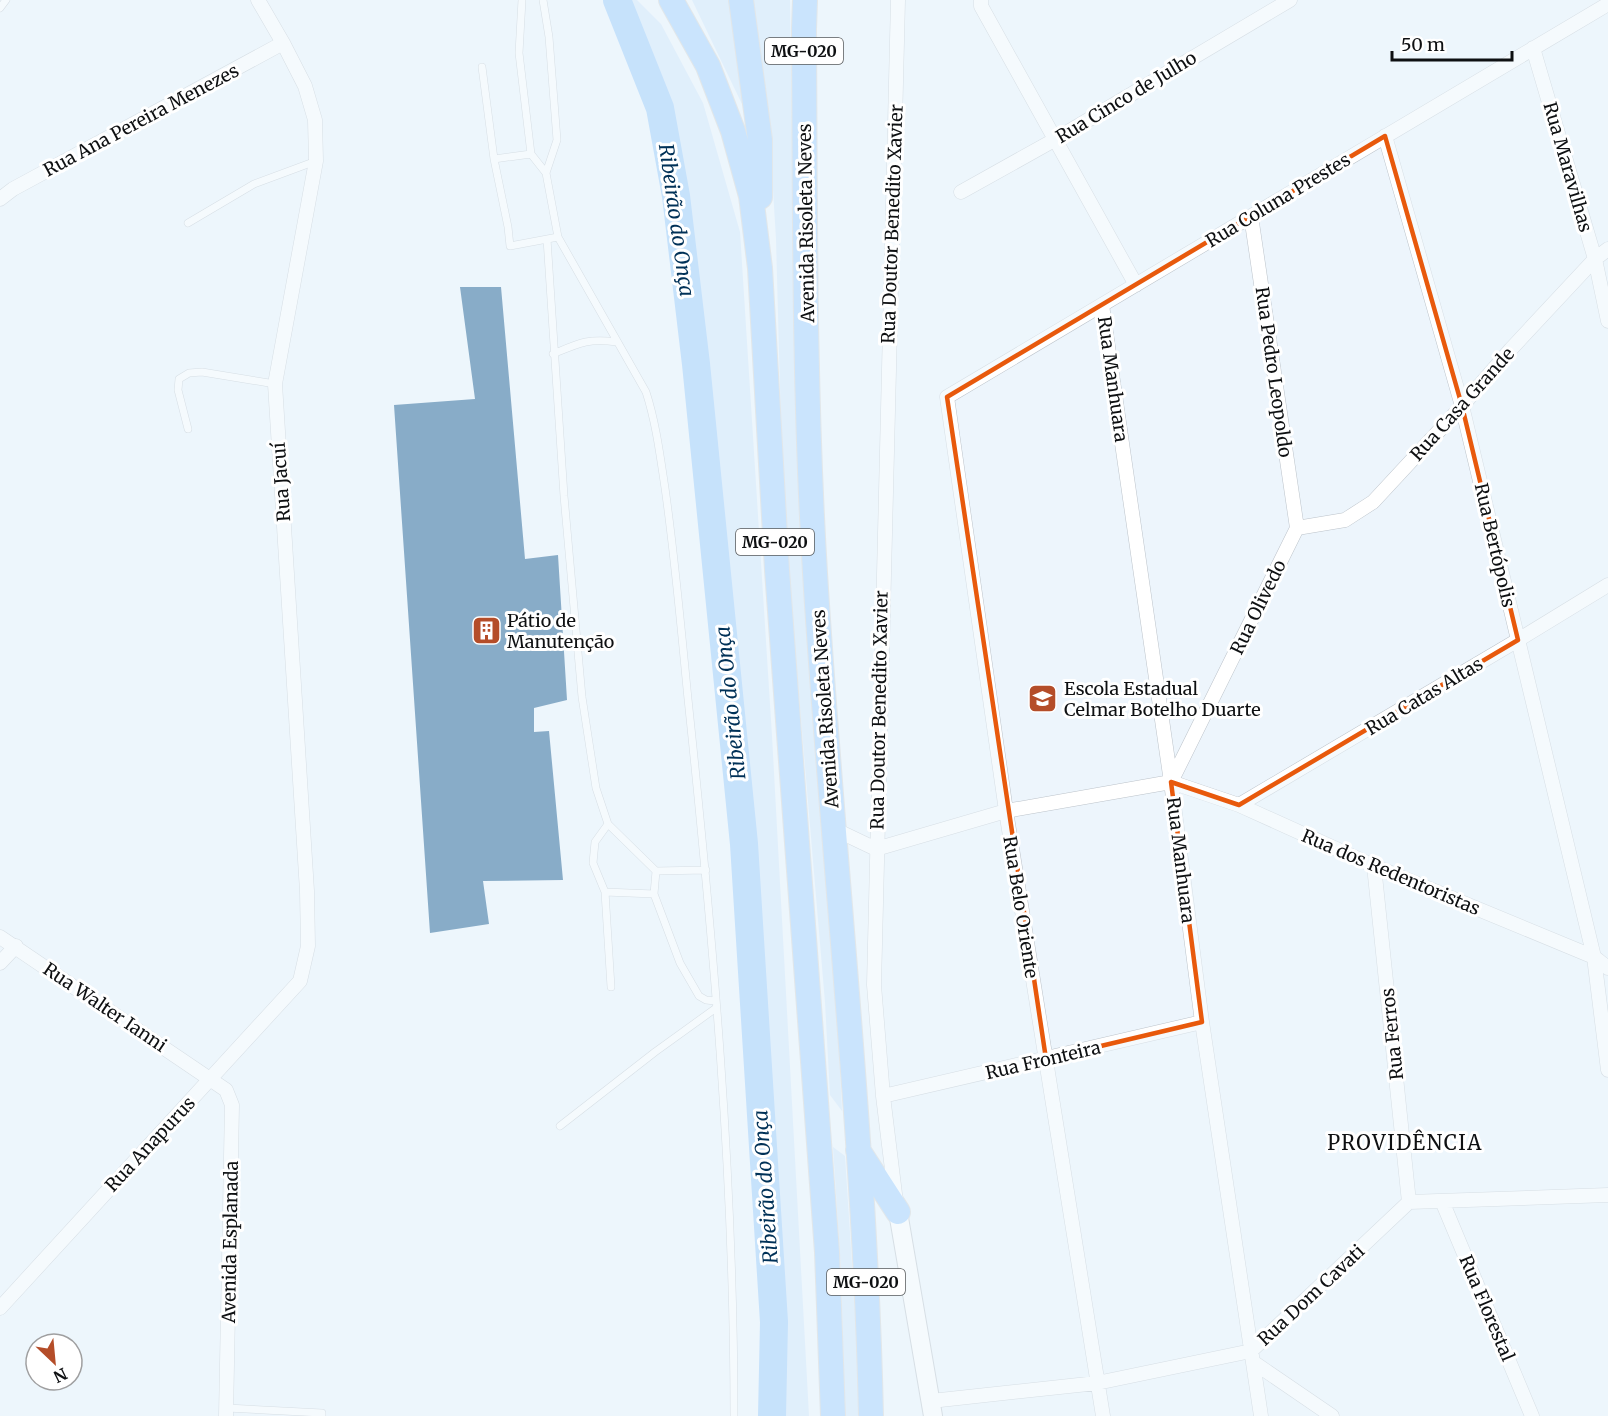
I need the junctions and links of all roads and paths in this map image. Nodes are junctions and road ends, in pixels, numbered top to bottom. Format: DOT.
graph roads {
  1 [pos="6,0"];
  2 [pos="258,0"];
  3 [pos="522,0"];
  4 [pos="543,0"];
  5 [pos="662,0"];
  6 [pos="671,0"];
  7 [pos="741,0"];
  8 [pos="805,0"];
  9 [pos="898,0"];
  10 [pos="1290,0"];
  11 [pos="981,3"];
  12 [pos="1608,4"];
  13 [pos="1271,5"];
  14 [pos="0,8"];
  15 [pos="283,43"];
  16 [pos="1533,48"];
  17 [pos="708,66"];
  18 [pos="482,67"];
  19 [pos="1385,136"];
  20 [pos="1056,139"];
  21 [pos="531,154"];
  22 [pos="494,159"];
  23 [pos="316,161"];
  24 [pos="546,173"];
  25 [pos="961,192"];
  26 [pos="0,199"];
  27 [pos="1251,216"];
  28 [pos="188,223"];
  29 [pos="558,237"];
  30 [pos="547,239"];
  31 [pos="1608,249"];
  32 [pos="1595,259"];
  33 [pos="760,268"];
  34 [pos="1136,285"];
  35 [pos="1102,304"];
  36 [pos="1608,321"];
  37 [pos="617,342"];
  38 [pos="553,354"];
  39 [pos="275,384"];
  40 [pos="948,396"];
  41 [pos="1462,406"];
  42 [pos="188,429"];
  43 [pos="1297,528"];
  44 [pos="1608,585"];
  45 [pos="1518,640"];
  46 [pos="1171,782"];
  47 [pos="1239,805"];
  48 [pos="1006,811"];
  49 [pos="608,824"];
  50 [pos="834,829"];
  51 [pos="876,849"];
  52 [pos="1374,866"];
  53 [pos="706,870"];
  54 [pos="656,871"];
  55 [pos="605,892"];
  56 [pos="654,894"];
  57 [pos="0,937"];
  58 [pos="16,946"];
  59 [pos="1602,959"];
  60 [pos="0,963"];
  61 [pos="300,981"];
  62 [pos="611,987"];
  63 [pos="715,1004"];
  64 [pos="1202,1022"];
  65 [pos="1046,1059"];
  66 [pos="1608,1070"];
  67 [pos="210,1079"];
  68 [pos="883,1096"];
  69 [pos="560,1126"];
  70 [pos="857,1148"];
  71 [pos="1608,1195"];
  72 [pos="1442,1201"];
  73 [pos="1409,1202"];
  74 [pos="898,1212"];
  75 [pos="0,1308"];
  76 [pos="1252,1356"];
  77 [pos="1097,1383"];
  78 [pos="932,1408"];
  79 [pos="226,1412"];
  80 [pos="322,1416"];
  81 [pos="734,1416"];
  82 [pos="833,1416"];
  83 [pos="871,1416"];
  84 [pos="1103,1416"];
  85 [pos="1261,1416"];
  86 [pos="1332,1416"];
  87 [pos="1532,1416"];
  1 -- 14 [label="lane"];
  2 -- 15 [label="street, Rua Jacuí"];
  3 -- 21 [label="lane"];
  4 -- 24 [label="lane"];
  5 -- 17 [label="lane, Avenida Risoleta Neves"];
  6 -- 17 [label="highway, Avenida Risoleta Neves / MG-020"];
  7 -- 33 [label="highway"];
  8 -- 50 [label="highway, Avenida Risoleta Neves / MG-020"];
  9 -- 51 [label="street, Rua Doutor Benedito Xavier"];
  10 -- 13 [label="street, Rua Cinco de Julho"];
  11 -- 20 [label="street"];
  12 -- 16 [label="street, Rua Coluna Prestes"];
  13 -- 20 [label="street, Rua Cinco de Julho"];
  15 -- 23 [label="street, Rua Jacuí"];
  15 -- 26 [label="street, Rua Ana Pereira Menezes"];
  16 -- 19 [label="street, Rua Coluna Prestes"];
  16 -- 32 [label="street, Rua Maravilhas"];
  17 -- 33 [label="highway, Avenida Risoleta Neves / MG-020"];
  18 -- 22 [label="lane"];
  19 -- 27 [label="street, Rua Coluna Prestes"];
  19 -- 41 [label="street, Rua Bertópolis"];
  20 -- 25 [label="street, Rua Cinco de Julho"];
  20 -- 34 [label="street"];
  21 -- 22 [label="lane"];
  21 -- 24 [label="lane"];
  22 -- 30 [label="lane"];
  23 -- 28 [label="lane"];
  23 -- 39 [label="street, Rua Jacuí"];
  24 -- 29 [label="lane"];
  27 -- 34 [label="street, Rua Coluna Prestes"];
  27 -- 43 [label="street, Rua Pedro Leopoldo"];
  29 -- 30 [label="lane"];
  29 -- 37 [label="lane"];
  30 -- 38 [label="lane"];
  31 -- 32 [label="street, Rua Casa Grande"];
  32 -- 36 [label="street, Rua Maravilhas"];
  32 -- 41 [label="street, Rua Casa Grande"];
  33 -- 82 [label="highway, Avenida Risoleta Neves / MG-020"];
  34 -- 35 [label="street, Rua Coluna Prestes"];
  35 -- 40 [label="street, Rua Coluna Prestes"];
  35 -- 46 [label="street, Rua Manhuara"];
  37 -- 38 [label="lane"];
  37 -- 53 [label="lane"];
  38 -- 49 [label="lane"];
  39 -- 42 [label="lane"];
  39 -- 61 [label="street, Rua Jacuí"];
  40 -- 48 [label="street, Rua Belo Oriente"];
  41 -- 43 [label="street, Rua Casa Grande"];
  41 -- 45 [label="street, Rua Bertópolis"];
  43 -- 46 [label="street, Rua Olivedo"];
  44 -- 45 [label="street, Rua Catas Altas"];
  45 -- 47 [label="street, Rua Catas Altas"];
  45 -- 59 [label="street, Rua Bertópolis"];
  46 -- 47 [label="street, Rua dos Redentoristas"];
  46 -- 48 [label="street"];
  46 -- 64 [label="street, Rua Manhuara"];
  47 -- 52 [label="street, Rua dos Redentoristas"];
  48 -- 51 [label="street"];
  48 -- 65 [label="street, Rua Belo Oriente"];
  49 -- 54 [label="lane"];
  49 -- 55 [label="lane"];
  50 -- 51 [label="street"];
  50 -- 70 [label="highway, Avenida Risoleta Neves / MG-020"];
  51 -- 68 [label="street, Rua Doutor Benedito Xavier"];
  52 -- 59 [label="street, Rua dos Redentoristas"];
  52 -- 73 [label="street, Rua Ferros"];
  53 -- 54 [label="lane"];
  53 -- 63 [label="lane"];
  54 -- 56 [label="lane"];
  55 -- 56 [label="lane"];
  55 -- 62 [label="lane"];
  56 -- 63 [label="lane"];
  57 -- 58 [label="street, Rua Walter Ianni"];
  58 -- 60 [label="street"];
  58 -- 67 [label="street, Rua Walter Ianni"];
  59 -- 66 [label="street, Rua Bertópolis"];
  61 -- 67 [label="street, Rua Anapurus"];
  63 -- 69 [label="lane"];
  63 -- 81 [label="lane"];
  64 -- 65 [label="street, Rua Fronteira"];
  64 -- 76 [label="street, Rua Manhuara"];
  65 -- 68 [label="street, Rua Fronteira"];
  65 -- 77 [label="street, Rua Belo Oriente"];
  67 -- 75 [label="street, Rua Anapurus"];
  67 -- 79 [label="street, Avenida Esplanada"];
  68 -- 74 [label="street, Rua Doutor Benedito Xavier"];
  70 -- 74 [label="highway"];
  70 -- 83 [label="highway, Avenida Risoleta Neves / MG-020"];
  71 -- 72 [label="street"];
  72 -- 73 [label="street"];
  72 -- 87 [label="street, Rua Florestal"];
  73 -- 76 [label="street, Rua Dom Cavati"];
  74 -- 78 [label="street, Rua Doutor Benedito Xavier"];
  76 -- 77 [label="street, Rua Dom Cavati"];
  76 -- 85 [label="street, Rua Manhuara"];
  76 -- 86 [label="street"];
  77 -- 78 [label="street, Rua Dom Cavati"];
  77 -- 84 [label="street, Rua Belo Oriente"];
  79 -- 80 [label="lane"];
}
